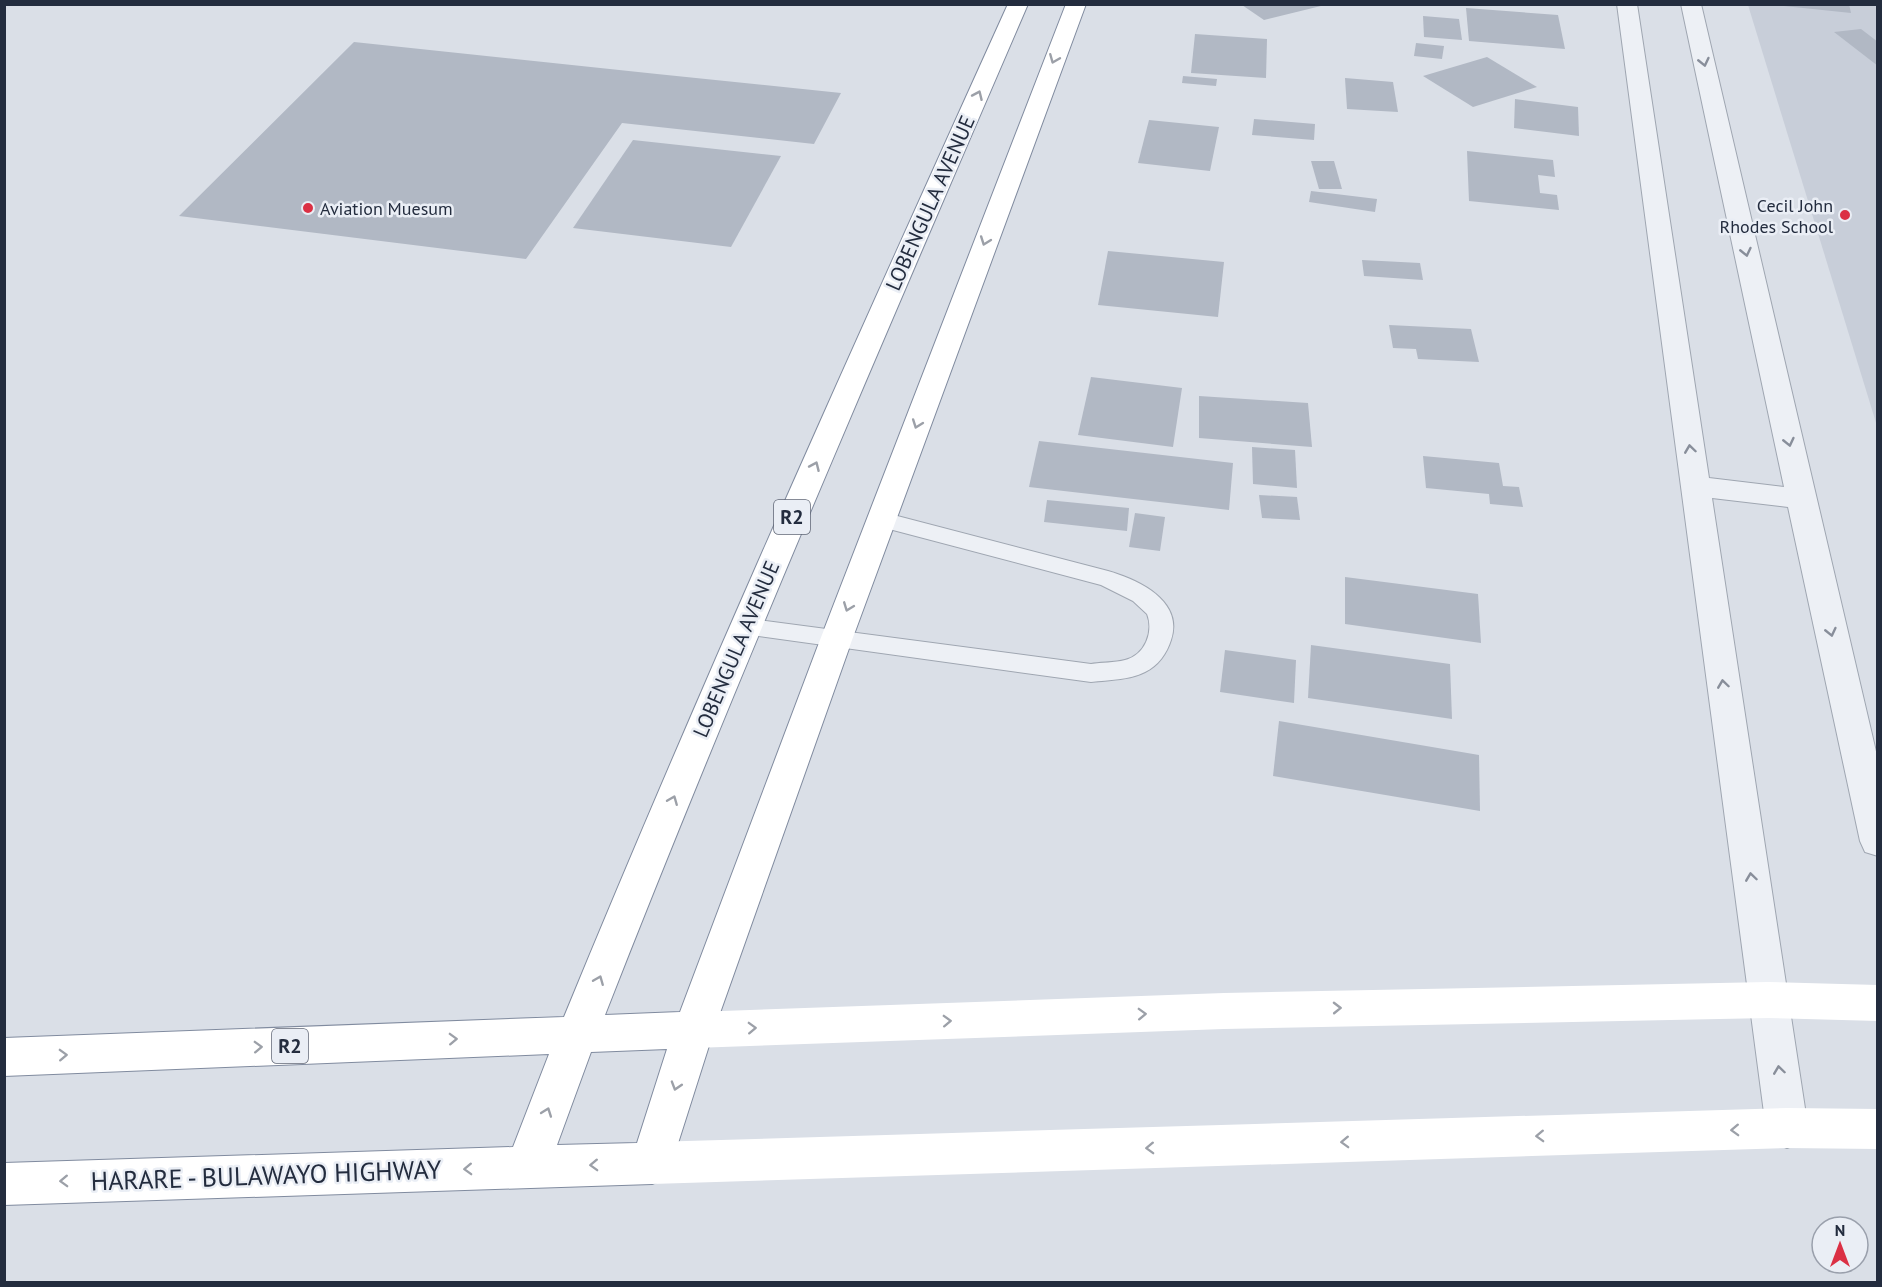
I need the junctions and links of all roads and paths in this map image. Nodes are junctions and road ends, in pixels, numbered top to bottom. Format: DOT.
graph roads {
  1 [pos="1018,4"];
  2 [pos="1076,4"];
  3 [pos="1626,4"];
  4 [pos="1691,4"];
  5 [pos="1695,486"];
  6 [pos="1802,499"];
  7 [pos="882,520"];
  8 [pos="744,627"];
  9 [pos="836,640"];
  10 [pos="1878,841"];
  11 [pos="1768,1000"];
  12 [pos="1878,1003"];
  13 [pos="694,1030"];
  14 [pos="576,1034"];
  15 [pos="4,1058"];
  16 [pos="1787,1128"];
  17 [pos="1878,1129"];
  18 [pos="652,1163"];
  19 [pos="527,1167"];
  20 [pos="4,1184"];
  8 -- 1 [label="main road, LOBENGULA AVENUE / R2, one-way"];
  2 -- 7 [label="main road, one-way"];
  5 -- 3 [label="street, one-way"];
  4 -- 6 [label="street, one-way"];
  5 -- 6 [label="street"];
  11 -- 5 [label="street, one-way"];
  6 -- 10 [label="street, one-way"];
  7 -- 9 [label="main road, one-way"];
  7 -- 9 [label="lane"];
  8 -- 9 [label="lane"];
  14 -- 8 [label="main road, LOBENGULA AVENUE / R2, one-way"];
  9 -- 13 [label="main road"];
  11 -- 12 [label="main road"];
  13 -- 11 [label="main road, one-way"];
  16 -- 11 [label="street, one-way"];
  13 -- 14 [label="main road, R2"];
  13 -- 18 [label="main road, one-way"];
  15 -- 14 [label="main road, R2, one-way"];
  19 -- 14 [label="main road, LOBENGULA AVENUE / R2, one-way"];
  16 -- 17 [label="main road, HARARE - BULAWAYO HIGHWAY"];
  16 -- 18 [label="main road, HARARE - BULAWAYO HIGHWAY, one-way"];
  18 -- 19 [label="main road, HARARE - BULAWAYO HIGHWAY, one-way"];
  19 -- 20 [label="main road, HARARE - BULAWAYO HIGHWAY, one-way"];
}
